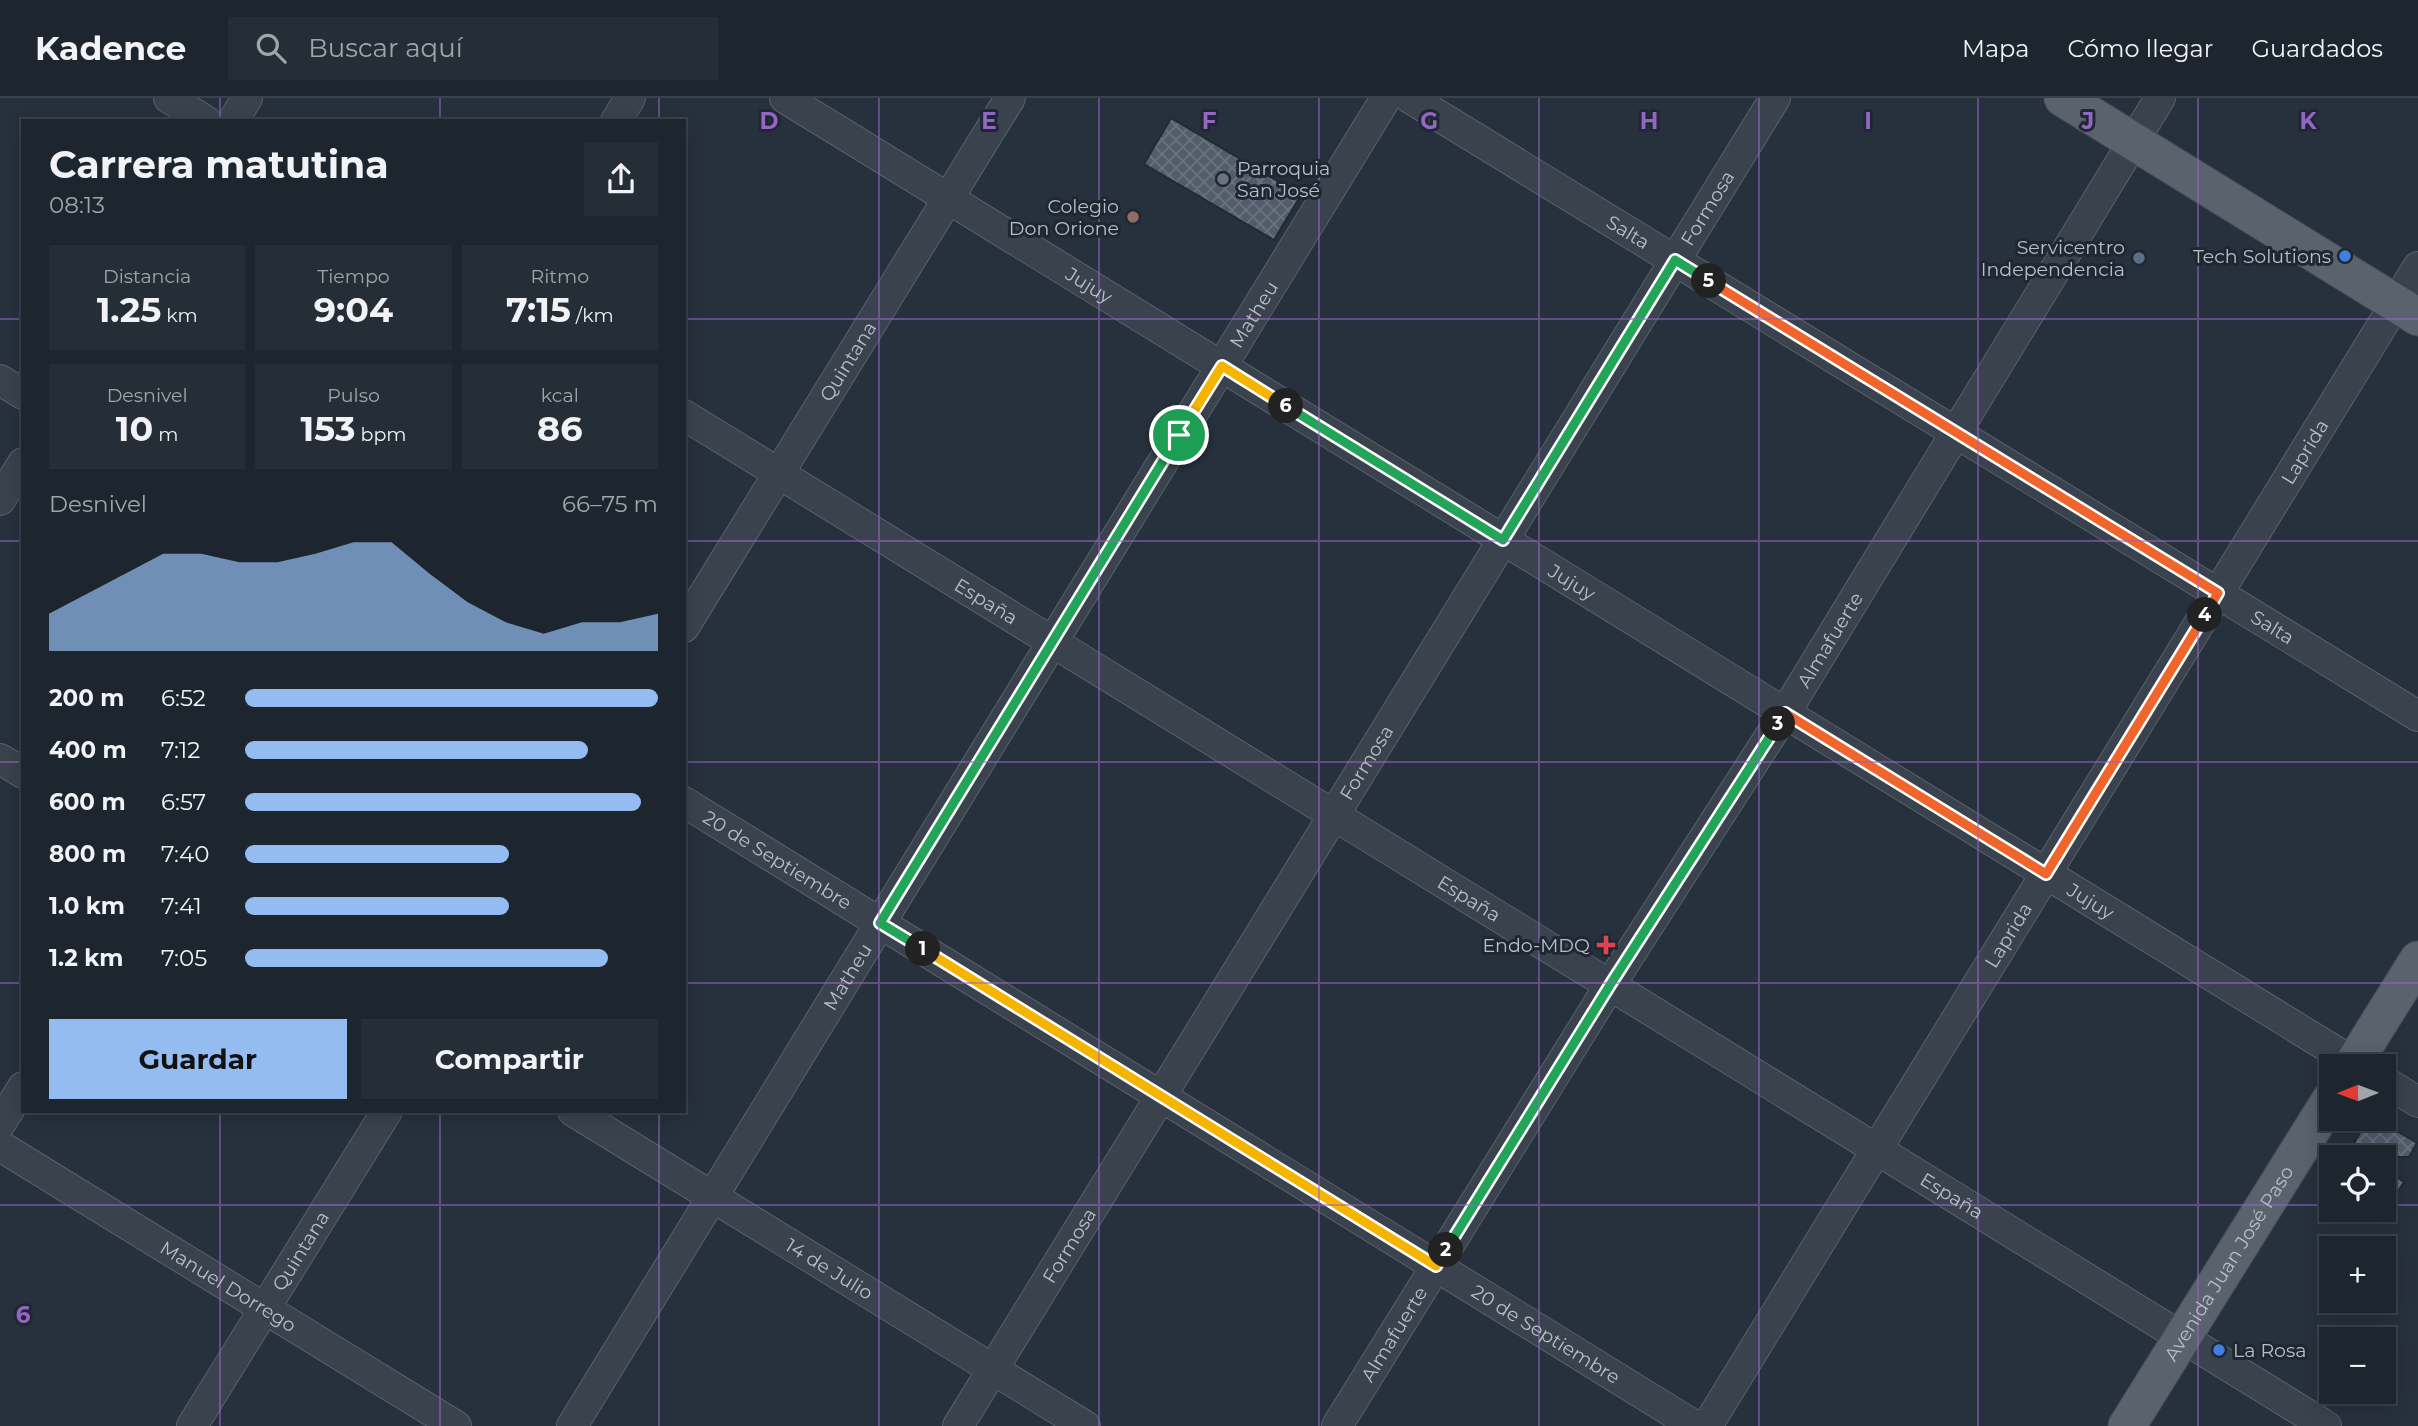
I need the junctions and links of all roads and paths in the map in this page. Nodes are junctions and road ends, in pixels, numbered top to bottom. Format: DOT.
graph roads {
  1 [pos="169,98"];
  2 [pos="247,98"];
  3 [pos="630,98"];
  4 [pos="785,98"];
  5 [pos="1010,98"];
  6 [pos="1386,98"];
  7 [pos="1410,98"];
  8 [pos="1774,98"];
  9 [pos="2063,98"];
  10 [pos="2160,98"];
  11 [pos="203,119"];
  12 [pos="234,119"];
  13 [pos="617,119"];
  14 [pos="2133,142"];
  15 [pos="948,198"];
  16 [pos="1675,260"];
  17 [pos="2418,267"];
  18 [pos="2407,310"];
  19 [pos="1222,366"];
  20 [pos="0,380"];
  21 [pos="21,393"];
  22 [pos="686,416"];
  23 [pos="1957,433"];
  24 [pos="21,466"];
  25 [pos="779,474"];
  26 [pos="0,500"];
  27 [pos="1503,540"];
  28 [pos="2218,593"];
  29 [pos="686,624"];
  30 [pos="1053,642"];
  31 [pos="1785,713"];
  32 [pos="2418,716"];
  33 [pos="0,759"];
  34 [pos="21,772"];
  35 [pos="686,803"];
  36 [pos="1334,815"];
  37 [pos="2046,874"];
  38 [pos="880,923"];
  39 [pos="2418,960"];
  40 [pos="1610,985"];
  41 [pos="2338,1054"];
  42 [pos="2370,1054"];
  43 [pos="2396,1089"];
  44 [pos="21,1090"];
  45 [pos="1161,1097"];
  46 [pos="2418,1102"];
  47 [pos="386,1113"];
  48 [pos="576,1113"];
  49 [pos="2319,1118"];
  50 [pos="0,1124"];
  51 [pos="0,1146"];
  52 [pos="1877,1149"];
  53 [pos="712,1197"];
  54 [pos="1436,1266"];
  55 [pos="265,1309"];
  56 [pos="2182,1337"];
  57 [pos="993,1369"];
  58 [pos="192,1426"];
  59 [pos="456,1426"];
  60 [pos="572,1426"];
  61 [pos="958,1426"];
  62 [pos="1085,1426"];
  63 [pos="1337,1426"];
  64 [pos="1695,1426"];
  65 [pos="1707,1426"];
  66 [pos="2127,1426"];
  67 [pos="2326,1426"];
  1 -- 11 [label="street"];
  2 -- 12 [label="street"];
  3 -- 13 [label="street"];
  4 -- 15 [label="street, Jujuy"];
  5 -- 15 [label="street, Quintana"];
  6 -- 19 [label="street, Matheu"];
  7 -- 16 [label="street, Salta"];
  8 -- 16 [label="street, Formosa"];
  9 -- 14 [label="main road"];
  10 -- 14 [label="street, Almafuerte"];
  14 -- 18 [label="main road"];
  14 -- 23 [label="street, Almafuerte"];
  15 -- 19 [label="street, Jujuy"];
  15 -- 25 [label="street, Quintana"];
  16 -- 23 [label="street, Salta"];
  16 -- 27 [label="street, Formosa"];
  17 -- 18 [label="street, Laprida"];
  18 -- 28 [label="street, Laprida"];
  19 -- 27 [label="street, Jujuy"];
  19 -- 30 [label="street, Matheu"];
  20 -- 21 [label="street"];
  22 -- 25 [label="street, España"];
  23 -- 28 [label="street, Salta"];
  23 -- 31 [label="street, Almafuerte"];
  24 -- 26 [label="street"];
  25 -- 29 [label="street, Quintana"];
  25 -- 30 [label="street, España"];
  27 -- 31 [label="street, Jujuy"];
  27 -- 36 [label="street, Formosa"];
  28 -- 32 [label="street, Salta"];
  28 -- 37 [label="street, Laprida"];
  30 -- 36 [label="street, España"];
  30 -- 38 [label="street, Matheu"];
  31 -- 37 [label="street, Jujuy"];
  31 -- 40 [label="street, Almafuerte"];
  33 -- 34 [label="street"];
  35 -- 38 [label="street, 20 de Septiembre"];
  36 -- 40 [label="street, España"];
  36 -- 45 [label="street, Formosa"];
  37 -- 41 [label="street, Jujuy"];
  37 -- 52 [label="street, Laprida"];
  38 -- 45 [label="street, 20 de Septiembre"];
  38 -- 53 [label="street, Matheu"];
  39 -- 42 [label="main road"];
  40 -- 52 [label="street, España"];
  40 -- 54 [label="street, Almafuerte"];
  43 -- 46 [label="street, Jujuy"];
  44 -- 50 [label="street"];
  45 -- 54 [label="street, 20 de Septiembre"];
  45 -- 57 [label="street, Formosa"];
  47 -- 55 [label="street, Quintana"];
  48 -- 53 [label="street, 14 de Julio"];
  49 -- 56 [label="main road, Avenida Juan José Paso"];
  51 -- 55 [label="street, Manuel Dorrego"];
  52 -- 56 [label="street, España"];
  52 -- 65 [label="street, Laprida"];
  53 -- 57 [label="street, 14 de Julio"];
  53 -- 60 [label="street, Matheu"];
  54 -- 63 [label="street, Almafuerte"];
  54 -- 64 [label="street, 20 de Septiembre"];
  55 -- 58 [label="street, Quintana"];
  55 -- 59 [label="street, Manuel Dorrego"];
  56 -- 66 [label="main road, Avenida Juan José Paso"];
  56 -- 67 [label="street, España"];
  57 -- 61 [label="street, Formosa"];
  57 -- 62 [label="street, 14 de Julio"];
}
